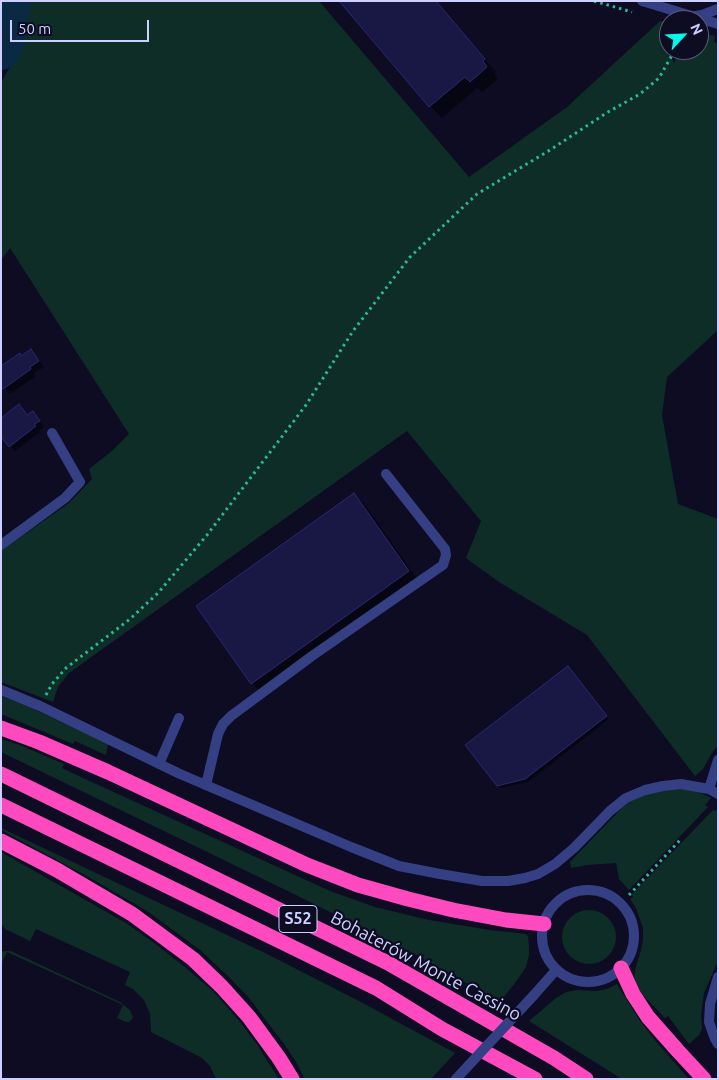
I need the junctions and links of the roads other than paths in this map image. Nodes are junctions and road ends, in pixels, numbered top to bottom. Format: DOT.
graph roads {
  1 [pos="642,1"];
  2 [pos="673,10"];
  3 [pos="52,433"];
  4 [pos="386,474"];
  5 [pos="1,545"];
  6 [pos="1,690"];
  7 [pos="179,718"];
  8 [pos="1,728"];
  9 [pos="718,760"];
  10 [pos="159,764"];
  11 [pos="1,774"];
  12 [pos="206,785"];
  13 [pos="713,791"];
  14 [pos="1,805"];
  15 [pos="1,841"];
  16 [pos="544,924"];
  17 [pos="621,968"];
  18 [pos="556,970"];
  19 [pos="718,977"];
  20 [pos="718,1044"];
  21 [pos="292,1079"];
  22 [pos="456,1079"];
  23 [pos="535,1079"];
  24 [pos="586,1079"];
  25 [pos="704,1079"];
  1 -- 2 [label="street"];
  3 -- 5 [label="street"];
  4 -- 12 [label="street"];
  6 -- 10 [label="street"];
  7 -- 10 [label="street"];
  8 -- 16 [label="highway"];
  9 -- 13 [label="street"];
  10 -- 12 [label="street"];
  11 -- 24 [label="highway, Bohaterów Monte Cassino / S52"];
  12 -- 13 [label="street"];
  14 -- 23 [label="highway, S52"];
  15 -- 21 [label="highway"];
  16 -- 17 [label="street"];
  16 -- 18 [label="street"];
  17 -- 18 [label="street"];
  17 -- 25 [label="highway"];
  18 -- 22 [label="street, bridge"];
  19 -- 20 [label="street"];
}
